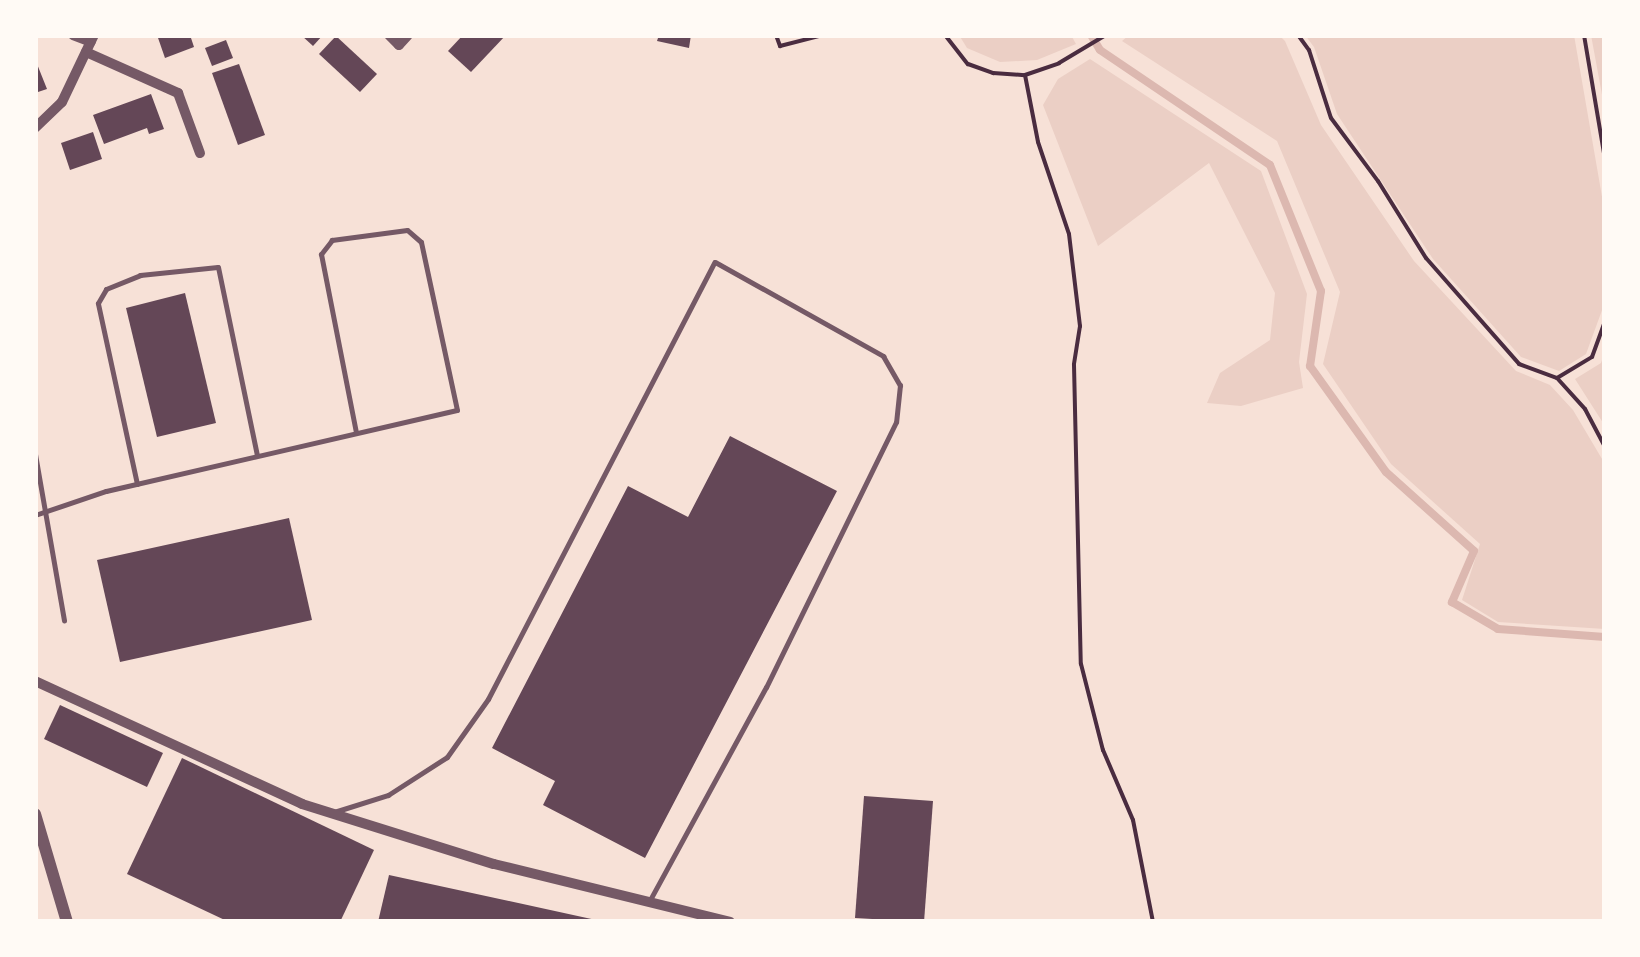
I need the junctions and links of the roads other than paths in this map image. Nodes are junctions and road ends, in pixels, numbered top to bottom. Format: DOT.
graph roads {
  1 [pos="73,35"];
  2 [pos="389,35"];
  3 [pos="408,35"];
  4 [pos="91,43"];
  5 [pos="35,128"];
  6 [pos="200,153"];
  7 [pos="356,432"];
  8 [pos="35,454"];
  9 [pos="258,456"];
  10 [pos="137,484"];
  11 [pos="45,511"];
  12 [pos="35,516"];
  13 [pos="64,620"];
  14 [pos="35,680"];
  15 [pos="35,814"];
  16 [pos="331,814"];
  17 [pos="650,900"];
  18 [pos="66,922"];
  19 [pos="730,922"];
  1 -- 4 [label="street"];
  2 -- 3 [label="street"];
  4 -- 5 [label="street"];
  4 -- 6 [label="street"];
  7 -- 7 [label="lane"];
  7 -- 9 [label="lane"];
  8 -- 11 [label="lane"];
  9 -- 10 [label="lane"];
  9 -- 10 [label="lane"];
  10 -- 11 [label="lane"];
  11 -- 12 [label="lane"];
  11 -- 13 [label="lane"];
  14 -- 16 [label="street"];
  15 -- 18 [label="street"];
  16 -- 17 [label="street"];
  16 -- 17 [label="lane"];
  17 -- 19 [label="street"];
}
